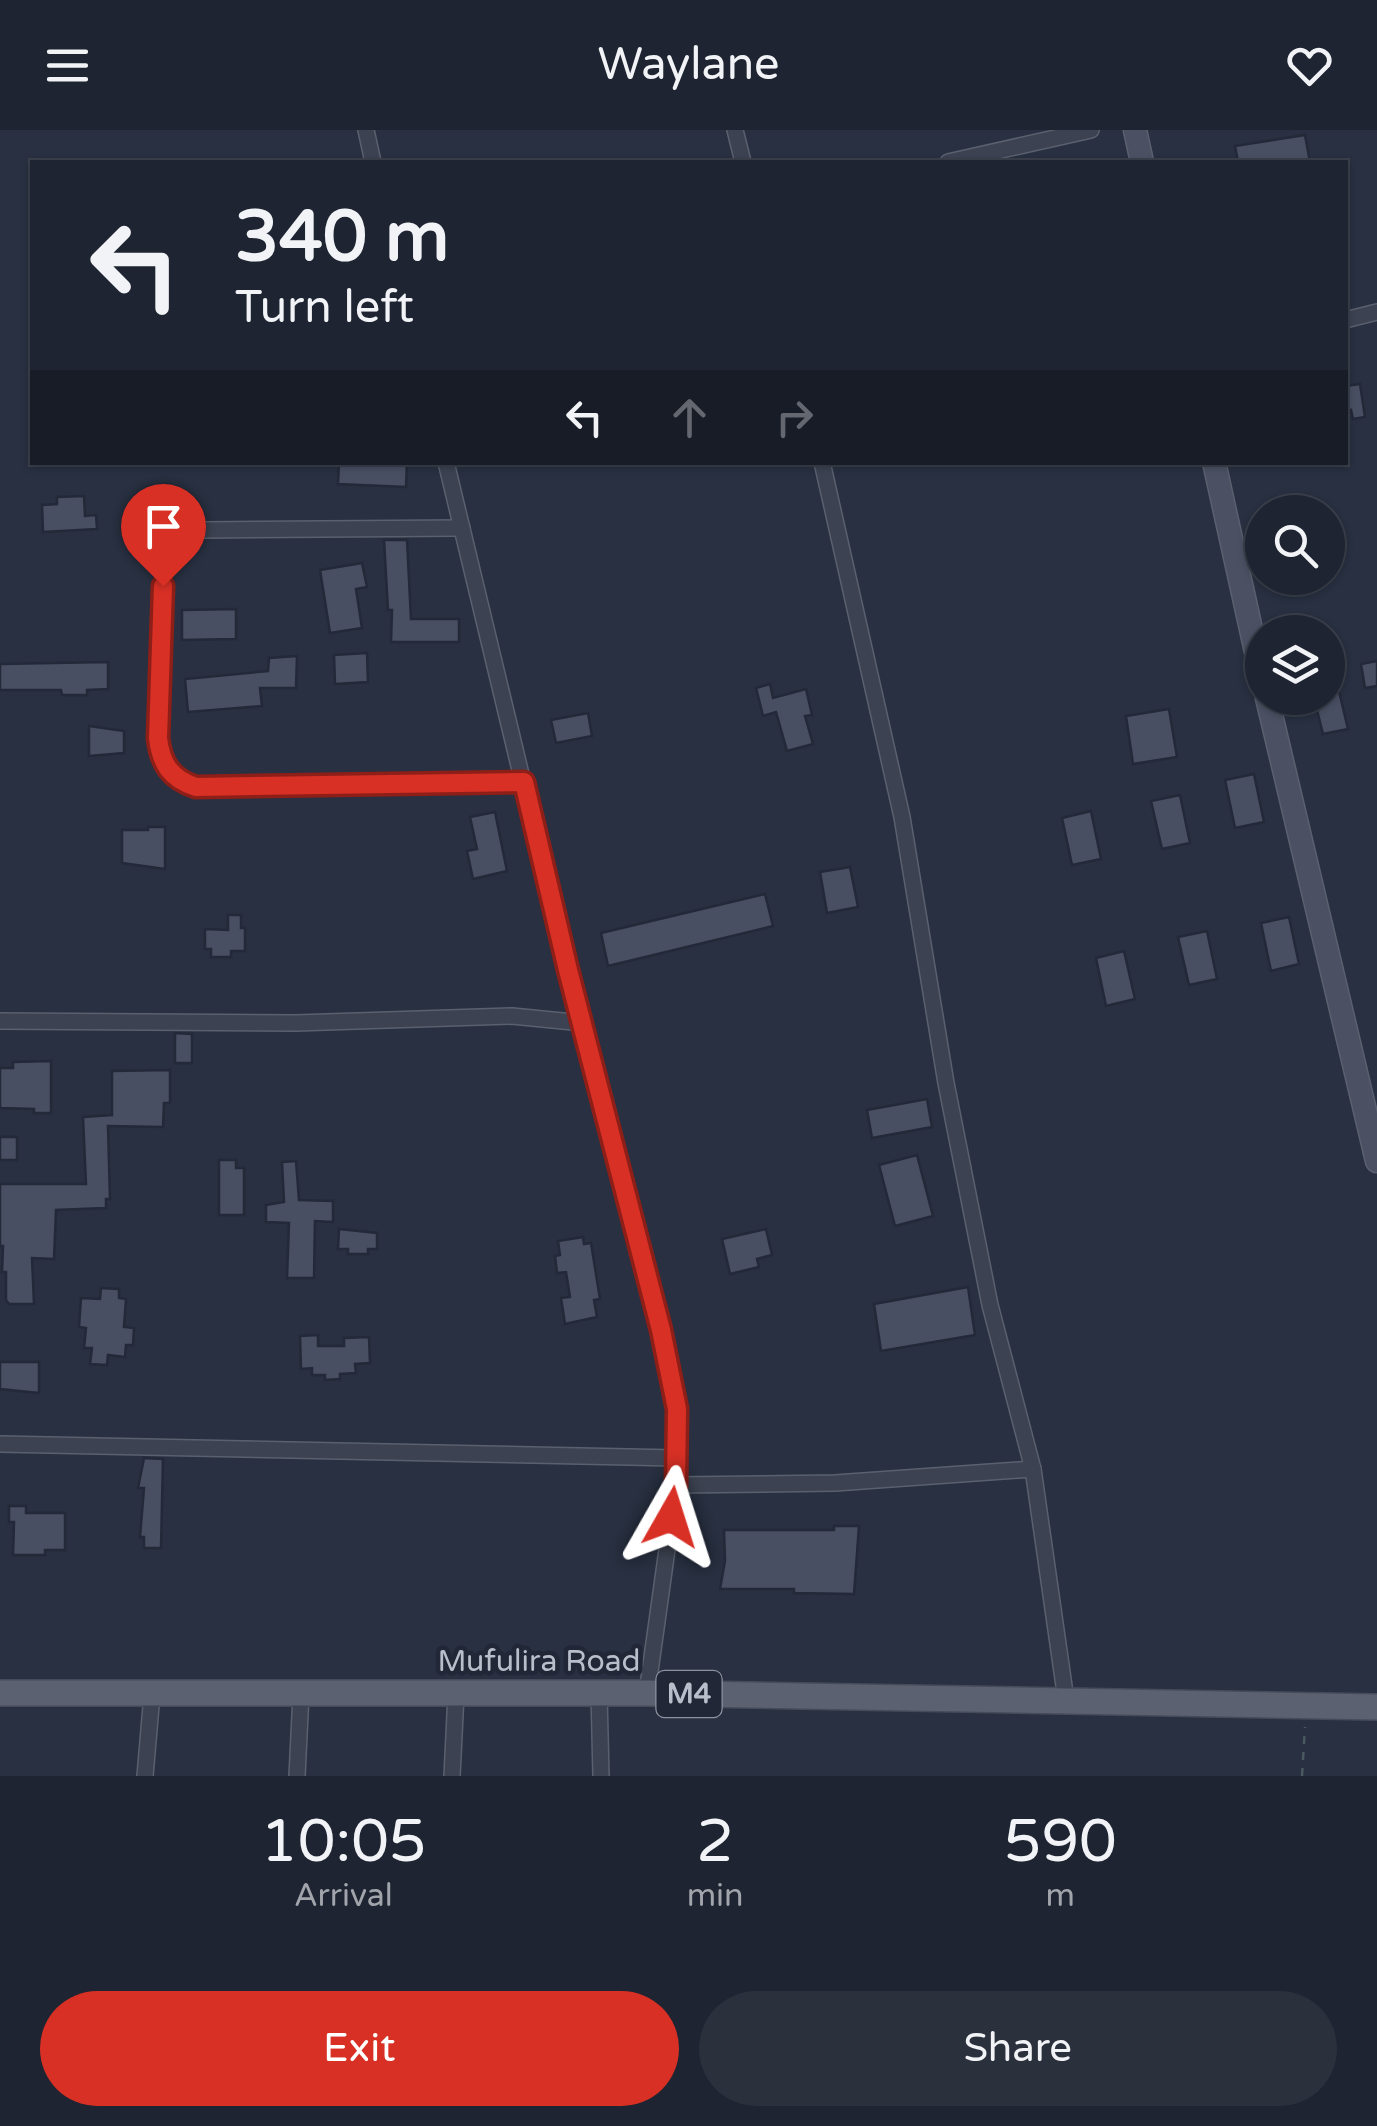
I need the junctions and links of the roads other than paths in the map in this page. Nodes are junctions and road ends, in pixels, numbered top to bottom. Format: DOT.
graph roads {
  1 [pos="366,130"];
  2 [pos="734,130"];
  3 [pos="1091,130"];
  4 [pos="1134,130"];
  5 [pos="374,160"];
  6 [pos="743,160"];
  7 [pos="957,160"];
  8 [pos="1142,160"];
  9 [pos="1377,312"];
  10 [pos="1348,319"];
  11 [pos="447,465"];
  12 [pos="823,465"];
  13 [pos="1215,465"];
  14 [pos="462,528"];
  15 [pos="1248,615"];
  16 [pos="1270,715"];
  17 [pos="524,782"];
  18 [pos="0,1022"];
  19 [pos="583,1023"];
  20 [pos="1377,1162"];
  21 [pos="0,1444"];
  22 [pos="677,1458"];
  23 [pos="1032,1469"];
  24 [pos="676,1485"];
  25 [pos="0,1693"];
  26 [pos="646,1693"];
  27 [pos="152,1694"];
  28 [pos="301,1694"];
  29 [pos="456,1694"];
  30 [pos="599,1694"];
  31 [pos="1066,1700"];
  32 [pos="1377,1707"];
  33 [pos="144,1776"];
  34 [pos="297,1776"];
  35 [pos="452,1776"];
  36 [pos="601,1776"];
  1 -- 5 [label="street"];
  2 -- 6 [label="street"];
  3 -- 7 [label="street"];
  4 -- 8 [label="street"];
  9 -- 10 [label="street"];
  11 -- 14 [label="street"];
  12 -- 23 [label="street"];
  13 -- 15 [label="street"];
  14 -- 17 [label="street"];
  14 -- 17 [label="street"];
  16 -- 20 [label="street"];
  17 -- 19 [label="street"];
  18 -- 19 [label="street"];
  19 -- 22 [label="street"];
  21 -- 22 [label="street"];
  22 -- 24 [label="street"];
  23 -- 24 [label="street"];
  23 -- 31 [label="street"];
  24 -- 26 [label="street"];
  25 -- 27 [label="main road, Mufulira Road / M4"];
  26 -- 30 [label="main road, Mufulira Road / M4"];
  26 -- 31 [label="main road, Mufulira Road / M4"];
  27 -- 28 [label="main road, Mufulira Road / M4"];
  27 -- 33 [label="street"];
  28 -- 29 [label="main road, Mufulira Road / M4"];
  28 -- 34 [label="street"];
  29 -- 30 [label="main road, Mufulira Road / M4"];
  29 -- 35 [label="street"];
  30 -- 36 [label="street"];
  31 -- 32 [label="main road, Mufulira Road / M4"];
}
